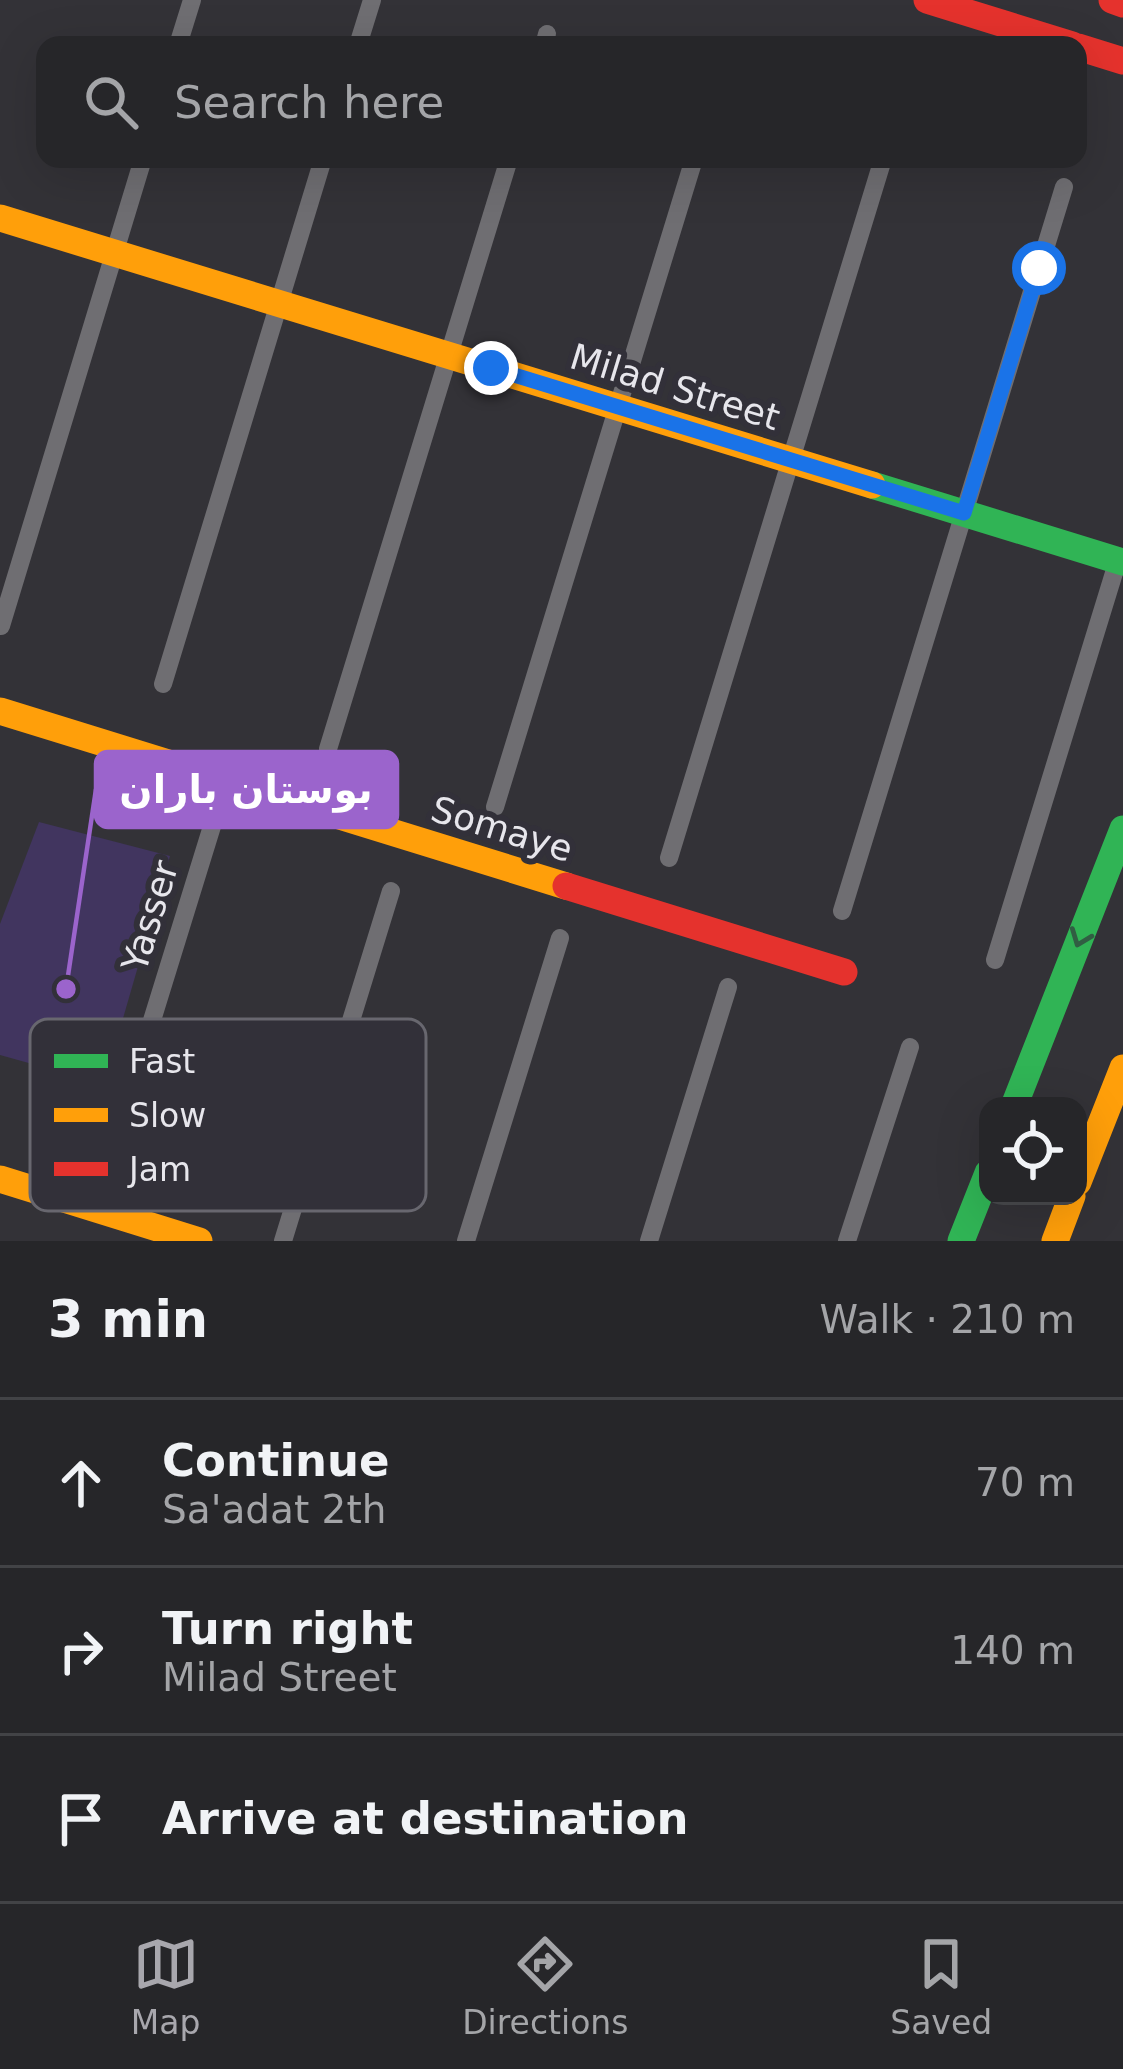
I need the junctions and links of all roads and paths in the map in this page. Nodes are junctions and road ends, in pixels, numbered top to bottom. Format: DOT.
graph roads {
  1 [pos="192,0"];
  2 [pos="372,0"];
  3 [pos="927,0"];
  4 [pos="1112,0"];
  5 [pos="1123,4"];
  6 [pos="181,36"];
  7 [pos="361,36"];
  8 [pos="1043,36"];
  9 [pos="1087,50"];
  10 [pos="1123,61"];
  11 [pos="140,168"];
  12 [pos="320,168"];
  13 [pos="506,168"];
  14 [pos="691,168"];
  15 [pos="880,168"];
  16 [pos="1064,187"];
  17 [pos="0,218"];
  18 [pos="115,253"];
  19 [pos="279,303"];
  20 [pos="449,355"];
  21 [pos="618,407"];
  22 [pos="791,460"];
  23 [pos="964,513"];
  24 [pos="1120,561"];
  25 [pos="1,626"];
  26 [pos="163,684"];
  27 [pos="0,711"];
  28 [pos="328,749"];
  29 [pos="226,781"];
  30 [pos="495,807"];
  31 [pos="1123,829"];
  32 [pos="669,858"];
  33 [pos="392,891"];
  34 [pos="842,911"];
  35 [pos="560,938"];
  36 [pos="995,960"];
  37 [pos="844,972"];
  38 [pos="728,987"];
  39 [pos="152,1019"];
  40 [pos="352,1019"];
  41 [pos="910,1047"];
  42 [pos="1123,1068"];
  43 [pos="1018,1097"];
  44 [pos="1087,1159"];
  45 [pos="0,1179"];
  46 [pos="30,1188"];
  47 [pos="979,1196"];
  48 [pos="1068,1205"];
  49 [pos="100,1211"];
  50 [pos="292,1211"];
  51 [pos="139,1232"];
  52 [pos="199,1241"];
  53 [pos="283,1241"];
  54 [pos="466,1241"];
  55 [pos="649,1241"];
  56 [pos="847,1241"];
  57 [pos="961,1241"];
  58 [pos="1054,1241"];
  1 -- 6 [label="street"];
  2 -- 7 [label="street"];
  3 -- 8 [label="street"];
  4 -- 5 [label="street"];
  9 -- 10 [label="street"];
  11 -- 18 [label="street"];
  12 -- 19 [label="street"];
  13 -- 20 [label="street"];
  14 -- 21 [label="street"];
  15 -- 22 [label="street"];
  16 -- 23 [label="street"];
  17 -- 18 [label="street, Milad Street"];
  18 -- 19 [label="street, Milad Street"];
  18 -- 25 [label="street"];
  19 -- 20 [label="street, Milad Street"];
  19 -- 26 [label="street"];
  20 -- 21 [label="street, Milad Street"];
  20 -- 28 [label="street"];
  21 -- 22 [label="street, Milad Street"];
  21 -- 30 [label="street"];
  22 -- 23 [label="street, Milad Street"];
  22 -- 32 [label="street"];
  23 -- 24 [label="street, Milad Street"];
  23 -- 34 [label="street"];
  24 -- 36 [label="street"];
  27 -- 29 [label="street, Somaye"];
  29 -- 37 [label="street, Somaye"];
  29 -- 39 [label="street, Yasser"];
  31 -- 43 [label="street, one-way"];
  33 -- 40 [label="street"];
  35 -- 54 [label="street"];
  38 -- 55 [label="street"];
  41 -- 56 [label="street"];
  42 -- 44 [label="street"];
  45 -- 46 [label="street"];
  47 -- 57 [label="street"];
  48 -- 58 [label="street"];
  49 -- 51 [label="street"];
  50 -- 53 [label="street"];
  51 -- 52 [label="street"];
}
